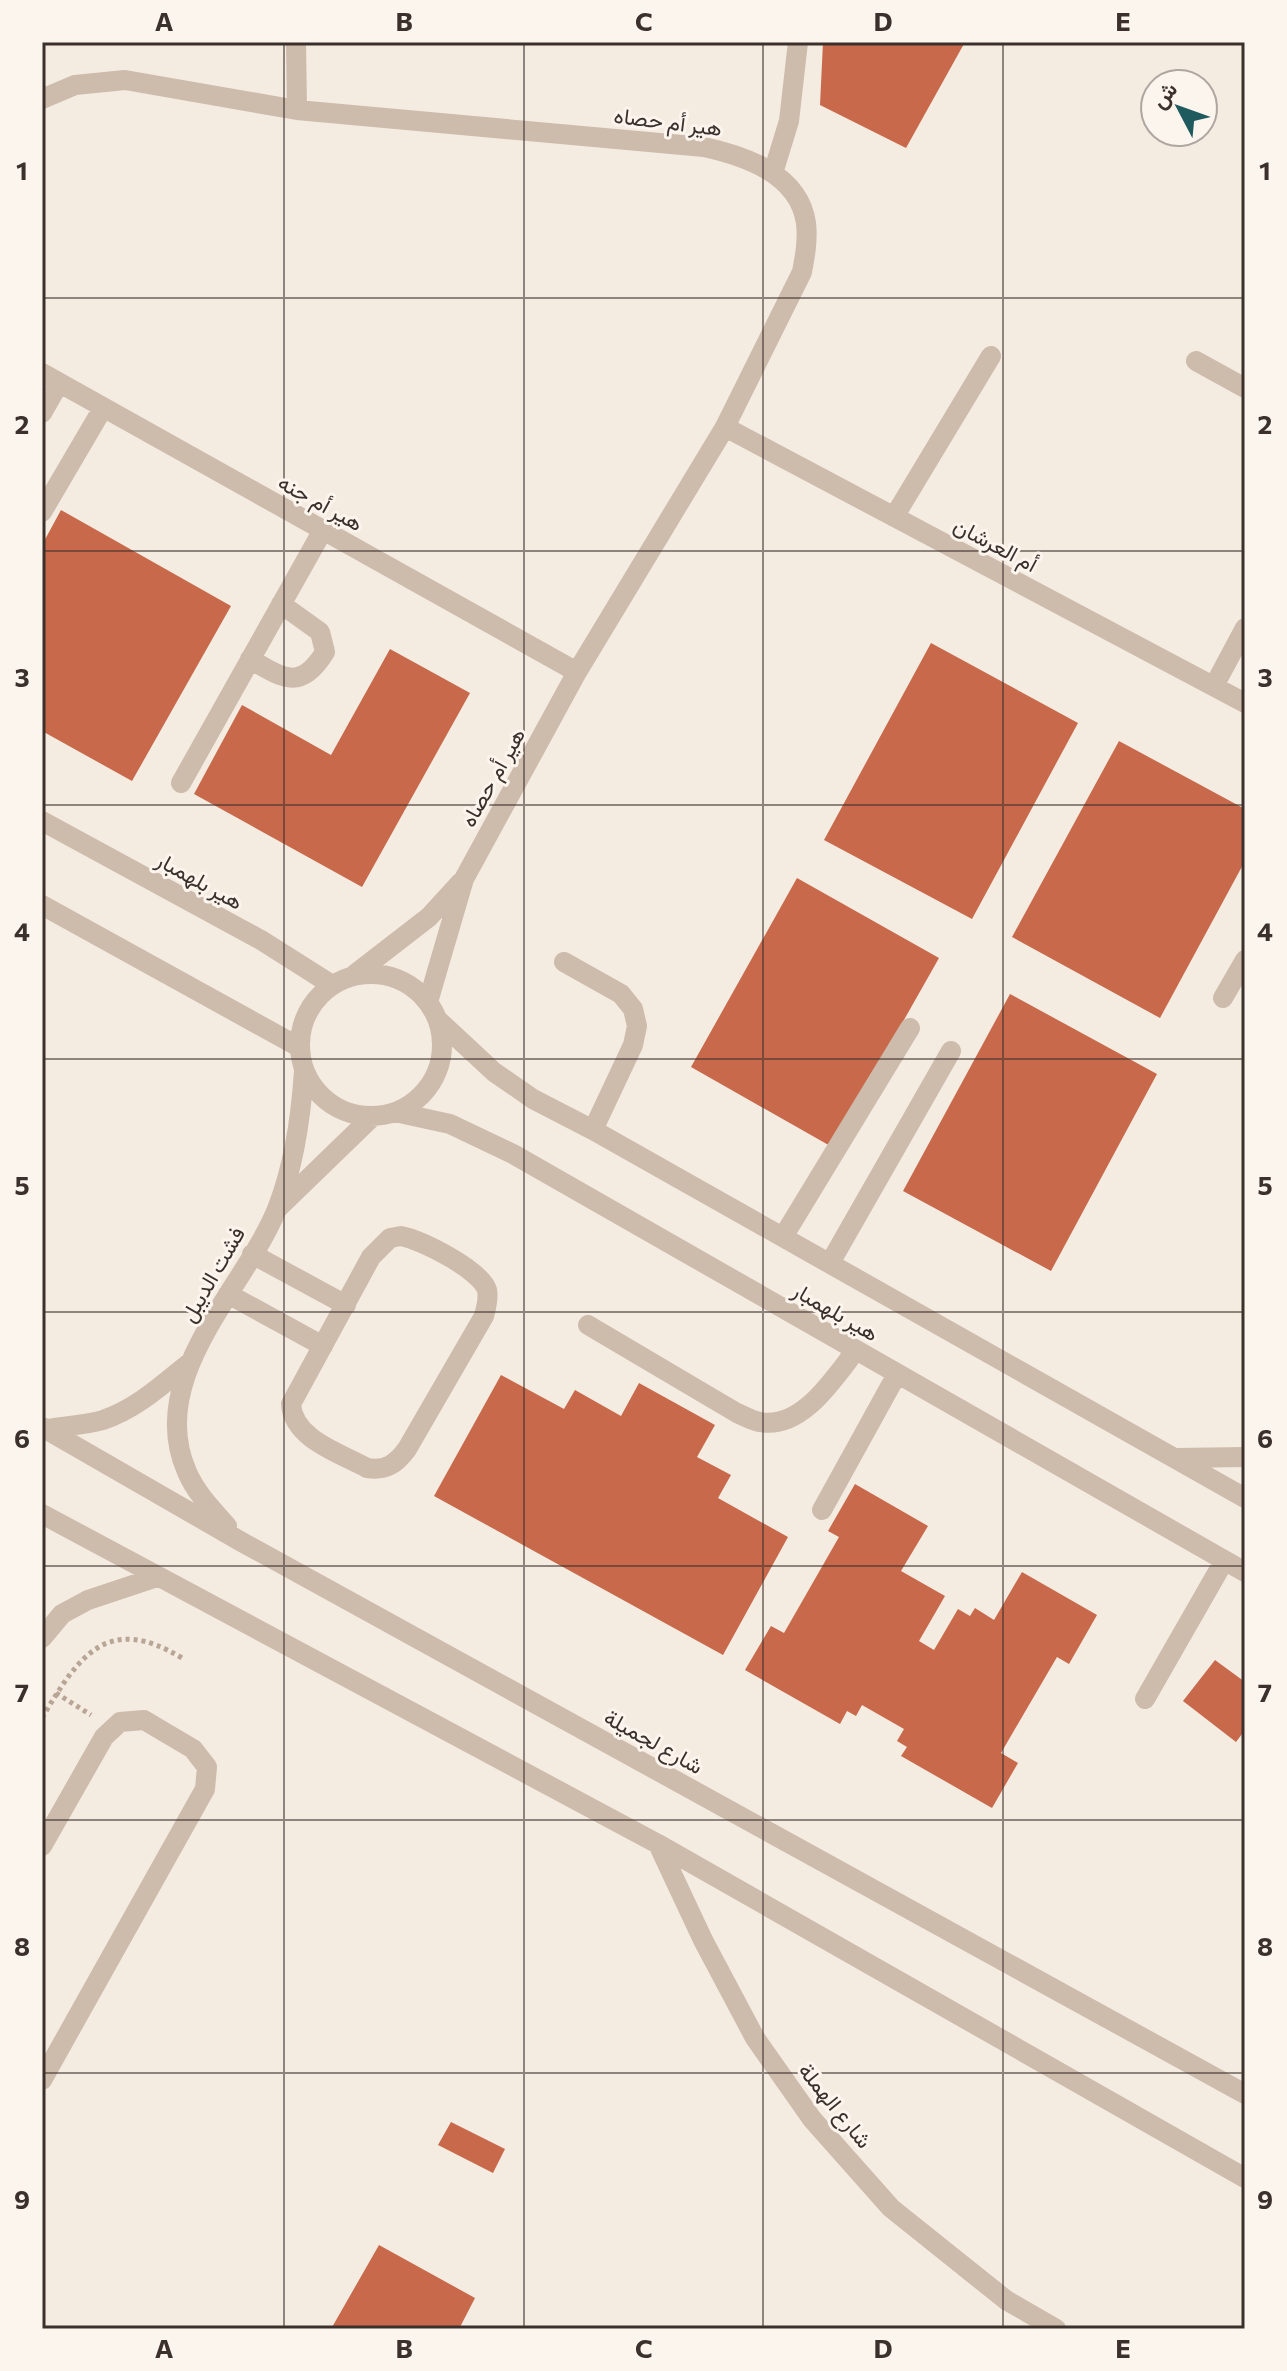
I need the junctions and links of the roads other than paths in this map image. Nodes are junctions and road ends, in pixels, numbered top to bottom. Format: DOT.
graph roads {
  1 [pos="296,42"];
  2 [pos="798,42"];
  3 [pos="42,99"];
  4 [pos="297,110"];
  5 [pos="773,173"];
  6 [pos="991,356"];
  7 [pos="1196,361"];
  8 [pos="51,378"];
  9 [pos="1245,388"];
  10 [pos="103,408"];
  11 [pos="42,413"];
  12 [pos="725,427"];
  13 [pos="42,512"];
  14 [pos="894,517"];
  15 [pos="323,530"];
  16 [pos="281,604"];
  17 [pos="1245,628"];
  18 [pos="250,659"];
  19 [pos="577,672"];
  20 [pos="1214,686"];
  21 [pos="1245,703"];
  22 [pos="181,783"];
  23 [pos="42,821"];
  24 [pos="464,879"];
  25 [pos="42,905"];
  26 [pos="1245,960"];
  27 [pos="564,962"];
  28 [pos="354,975"];
  29 [pos="332,985"];
  30 [pos="1223,998"];
  31 [pos="433,1011"];
  32 [pos="910,1028"];
  33 [pos="299,1047"];
  34 [pos="951,1051"];
  35 [pos="304,1071"];
  36 [pos="395,1112"];
  37 [pos="373,1116"];
  38 [pos="593,1130"];
  39 [pos="277,1209"];
  40 [pos="783,1237"];
  41 [pos="252,1254"];
  42 [pos="830,1263"];
  43 [pos="228,1294"];
  44 [pos="346,1305"];
  45 [pos="588,1325"];
  46 [pos="323,1346"];
  47 [pos="856,1350"];
  48 [pos="188,1364"];
  49 [pos="897,1374"];
  50 [pos="44,1428"];
  51 [pos="1245,1457"];
  52 [pos="1174,1458"];
  53 [pos="1245,1498"];
  54 [pos="822,1510"];
  55 [pos="42,1514"];
  56 [pos="240,1541"];
  57 [pos="1224,1561"];
  58 [pos="1245,1572"];
  59 [pos="157,1577"];
  60 [pos="42,1638"];
  61 [pos="1145,1699"];
  62 [pos="658,1844"];
  63 [pos="42,1846"];
  64 [pos="42,2080"];
  65 [pos="1245,2094"];
  66 [pos="1245,2178"];
  67 [pos="1056,2329"];
  1 -- 4 [label="street"];
  2 -- 5 [label="street"];
  3 -- 4 [label="street, هير أم حصاه"];
  4 -- 5 [label="street, هير أم حصاه"];
  5 -- 12 [label="street, هير أم حصاه"];
  6 -- 14 [label="street"];
  7 -- 9 [label="street"];
  8 -- 10 [label="street, هير أم جنه"];
  8 -- 11 [label="street"];
  10 -- 13 [label="street"];
  10 -- 15 [label="street, هير أم جنه"];
  12 -- 14 [label="street, أم العرشان"];
  12 -- 19 [label="street, هير أم حصاه"];
  14 -- 20 [label="street, أم العرشان"];
  15 -- 16 [label="street"];
  15 -- 19 [label="street, هير أم جنه"];
  16 -- 18 [label="street"];
  16 -- 18 [label="street"];
  17 -- 20 [label="street"];
  18 -- 22 [label="street"];
  19 -- 24 [label="street, هير أم حصاه"];
  20 -- 21 [label="street, أم العرشان"];
  23 -- 29 [label="street, هير بلهمبار"];
  24 -- 28 [label="street, هير أم حصاه"];
  24 -- 31 [label="street, هير أم حصاه"];
  25 -- 33 [label="street"];
  26 -- 30 [label="street"];
  27 -- 38 [label="street"];
  28 -- 29 [label="street"];
  28 -- 31 [label="street"];
  29 -- 33 [label="street"];
  31 -- 36 [label="street"];
  31 -- 38 [label="street, هير بلهمبار"];
  32 -- 40 [label="street"];
  33 -- 35 [label="street"];
  34 -- 42 [label="street"];
  35 -- 37 [label="street"];
  35 -- 39 [label="street, فشت الديبل"];
  36 -- 37 [label="street"];
  36 -- 47 [label="street, هير بلهمبار"];
  37 -- 39 [label="street, فشت الديبل"];
  38 -- 40 [label="street, هير بلهمبار"];
  39 -- 41 [label="street, فشت الديبل"];
  40 -- 42 [label="street, هير بلهمبار"];
  41 -- 43 [label="street, فشت الديبل"];
  41 -- 44 [label="street"];
  42 -- 52 [label="street, هير بلهمبار"];
  43 -- 46 [label="street"];
  43 -- 48 [label="street, فشت الديبل"];
  44 -- 46 [label="street"];
  44 -- 46 [label="street"];
  45 -- 47 [label="street"];
  47 -- 49 [label="street, هير بلهمبار"];
  48 -- 50 [label="street, فشت الديبل"];
  48 -- 56 [label="street, فشت الديبل"];
  49 -- 54 [label="street"];
  49 -- 57 [label="street, هير بلهمبار"];
  50 -- 56 [label="street, شارع لجميلة"];
  51 -- 52 [label="street"];
  52 -- 53 [label="street, هير بلهمبار"];
  55 -- 59 [label="street"];
  56 -- 65 [label="street, شارع لجميلة"];
  57 -- 58 [label="street, هير بلهمبار"];
  57 -- 61 [label="street"];
  59 -- 60 [label="street"];
  59 -- 62 [label="street"];
  62 -- 66 [label="street"];
  62 -- 67 [label="street, شارع الهملة"];
  63 -- 64 [label="street"];
}
